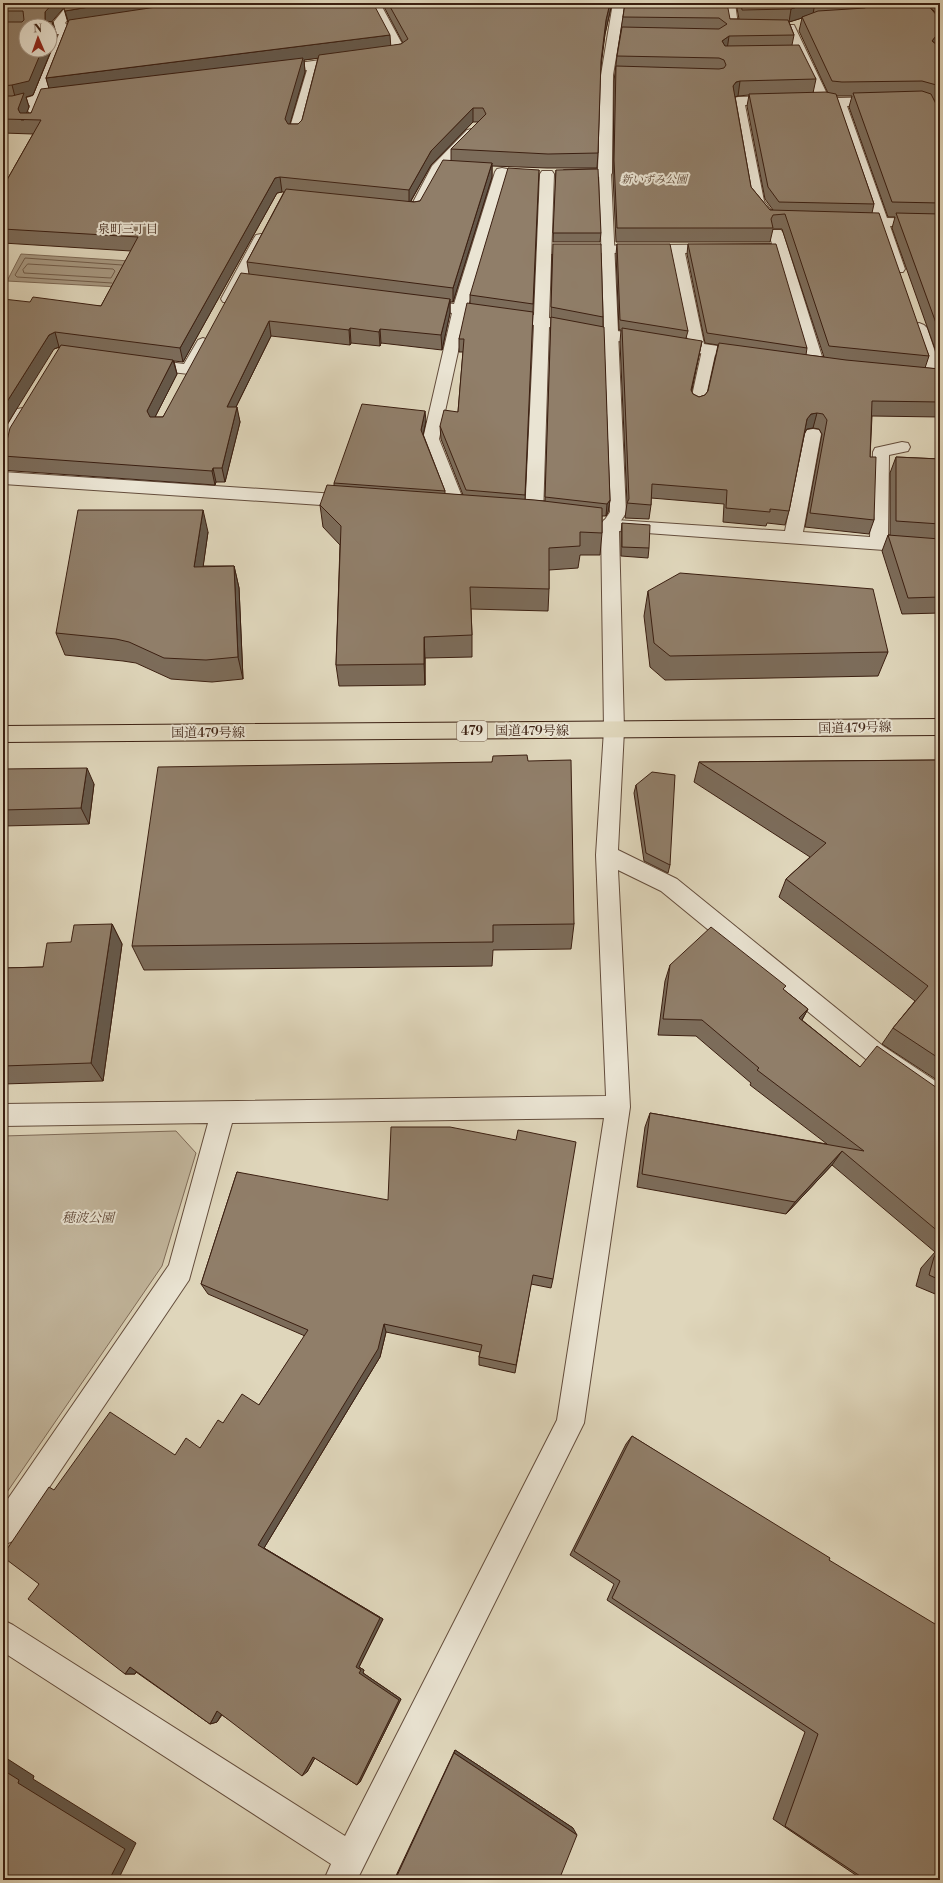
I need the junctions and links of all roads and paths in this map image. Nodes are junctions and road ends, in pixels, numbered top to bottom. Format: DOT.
graph roads {
  1 [pos="75,3"];
  2 [pos="374,3"];
  3 [pos="618,3"];
  4 [pos="729,3"];
  5 [pos="103,24"];
  6 [pos="58,30"];
  7 [pos="66,30"];
  8 [pos="612,35"];
  9 [pos="627,35"];
  10 [pos="787,53"];
  11 [pos="802,53"];
  12 [pos="372,57"];
  13 [pos="343,61"];
  14 [pos="314,65"];
  15 [pos="267,71"];
  16 [pos="607,75"];
  17 [pos="623,76"];
  18 [pos="78,94"];
  19 [pos="38,99"];
  20 [pos="823,99"];
  21 [pos="890,101"];
  22 [pos="839,102"];
  23 [pos="3,105"];
  24 [pos="30,123"];
  25 [pos="478,127"];
  26 [pos="295,134"];
  27 [pos="437,169"];
  28 [pos="451,170"];
  29 [pos="502,172"];
  30 [pos="605,173"];
  31 [pos="399,210"];
  32 [pos="835,221"];
  33 [pos="882,221"];
  34 [pos="940,223"];
  35 [pos="267,225"];
  36 [pos="545,248"];
  37 [pos="677,248"];
  38 [pos="780,248"];
  39 [pos="608,249"];
  40 [pos="902,281"];
  41 [pos="238,282"];
  42 [pos="254,283"];
  43 [pos="404,302"];
  44 [pos="460,309"];
  45 [pos="915,318"];
  46 [pos="540,321"];
  47 [pos="611,335"];
  48 [pos="703,349"];
  49 [pos="763,358"];
  50 [pos="128,362"];
  51 [pos="802,363"];
  52 [pos="817,366"];
  53 [pos="833,367"];
  54 [pos="920,376"];
  55 [pos="938,378"];
  56 [pos="31,401"];
  57 [pos="697,405"];
  58 [pos="813,434"];
  59 [pos="902,446"];
  60 [pos="3,459"];
  61 [pos="3,478"];
  62 [pos="370,503"];
  63 [pos="457,509"];
  64 [pos="534,515"];
  65 [pos="603,523"];
  66 [pos="793,537"];
  67 [pos="879,544"];
  68 [pos="940,548"];
  69 [pos="940,727"];
  70 [pos="614,730"];
  71 [pos="3,734"];
  72 [pos="607,855"];
  73 [pos="940,1098"];
  74 [pos="618,1107"];
  75 [pos="223,1112"];
  76 [pos="3,1115"];
  77 [pos="3,1531"];
  78 [pos="3,1635"];
  79 [pos="346,1869"];
  1 -- 7 [label="street"];
  2 -- 12 [label="street"];
  3 -- 8 [label="street"];
  4 -- 11 [label="street"];
  5 -- 7 [label="street"];
  6 -- 7 [label="street"];
  7 -- 19 [label="street"];
  8 -- 9 [label="street"];
  8 -- 16 [label="street"];
  10 -- 11 [label="street"];
  11 -- 20 [label="street"];
  13 -- 14 [label="street"];
  14 -- 15 [label="street"];
  14 -- 26 [label="street"];
  16 -- 17 [label="street"];
  16 -- 30 [label="street"];
  18 -- 19 [label="street"];
  19 -- 23 [label="street"];
  19 -- 24 [label="street"];
  20 -- 22 [label="street"];
  20 -- 38 [label="street"];
  21 -- 22 [label="street"];
  22 -- 33 [label="street"];
  25 -- 27 [label="street"];
  27 -- 28 [label="street"];
  27 -- 31 [label="street"];
  29 -- 44 [label="street"];
  30 -- 36 [label="street"];
  30 -- 39 [label="lane"];
  32 -- 33 [label="street"];
  33 -- 34 [label="street"];
  33 -- 40 [label="street"];
  35 -- 41 [label="street"];
  36 -- 39 [label="street"];
  36 -- 46 [label="street"];
  37 -- 38 [label="street"];
  37 -- 39 [label="street"];
  37 -- 48 [label="street"];
  38 -- 52 [label="street"];
  39 -- 47 [label="lane"];
  41 -- 42 [label="street"];
  41 -- 50 [label="street"];
  43 -- 44 [label="street"];
  44 -- 46 [label="street"];
  44 -- 63 [label="street"];
  45 -- 55 [label="street"];
  46 -- 47 [label="street"];
  46 -- 64 [label="street"];
  47 -- 48 [label="street"];
  47 -- 65 [label="lane"];
  48 -- 49 [label="street"];
  48 -- 57 [label="lane"];
  51 -- 52 [label="street"];
  52 -- 53 [label="street"];
  54 -- 55 [label="street"];
  56 -- 60 [label="street"];
  58 -- 66 [label="street"];
  59 -- 67 [label="street"];
  61 -- 62 [label="street"];
  65 -- 66 [label="street"];
  65 -- 70 [label="street"];
  66 -- 67 [label="street"];
  67 -- 68 [label="street"];
  69 -- 70 [label="highway, 国道479号線 / 479"];
  70 -- 71 [label="highway, 国道479号線 / 479"];
  70 -- 72 [label="street"];
  72 -- 73 [label="street"];
  72 -- 74 [label="street"];
  74 -- 75 [label="street"];
  74 -- 79 [label="street"];
  75 -- 76 [label="street"];
  75 -- 77 [label="street"];
  78 -- 79 [label="street"];
}
